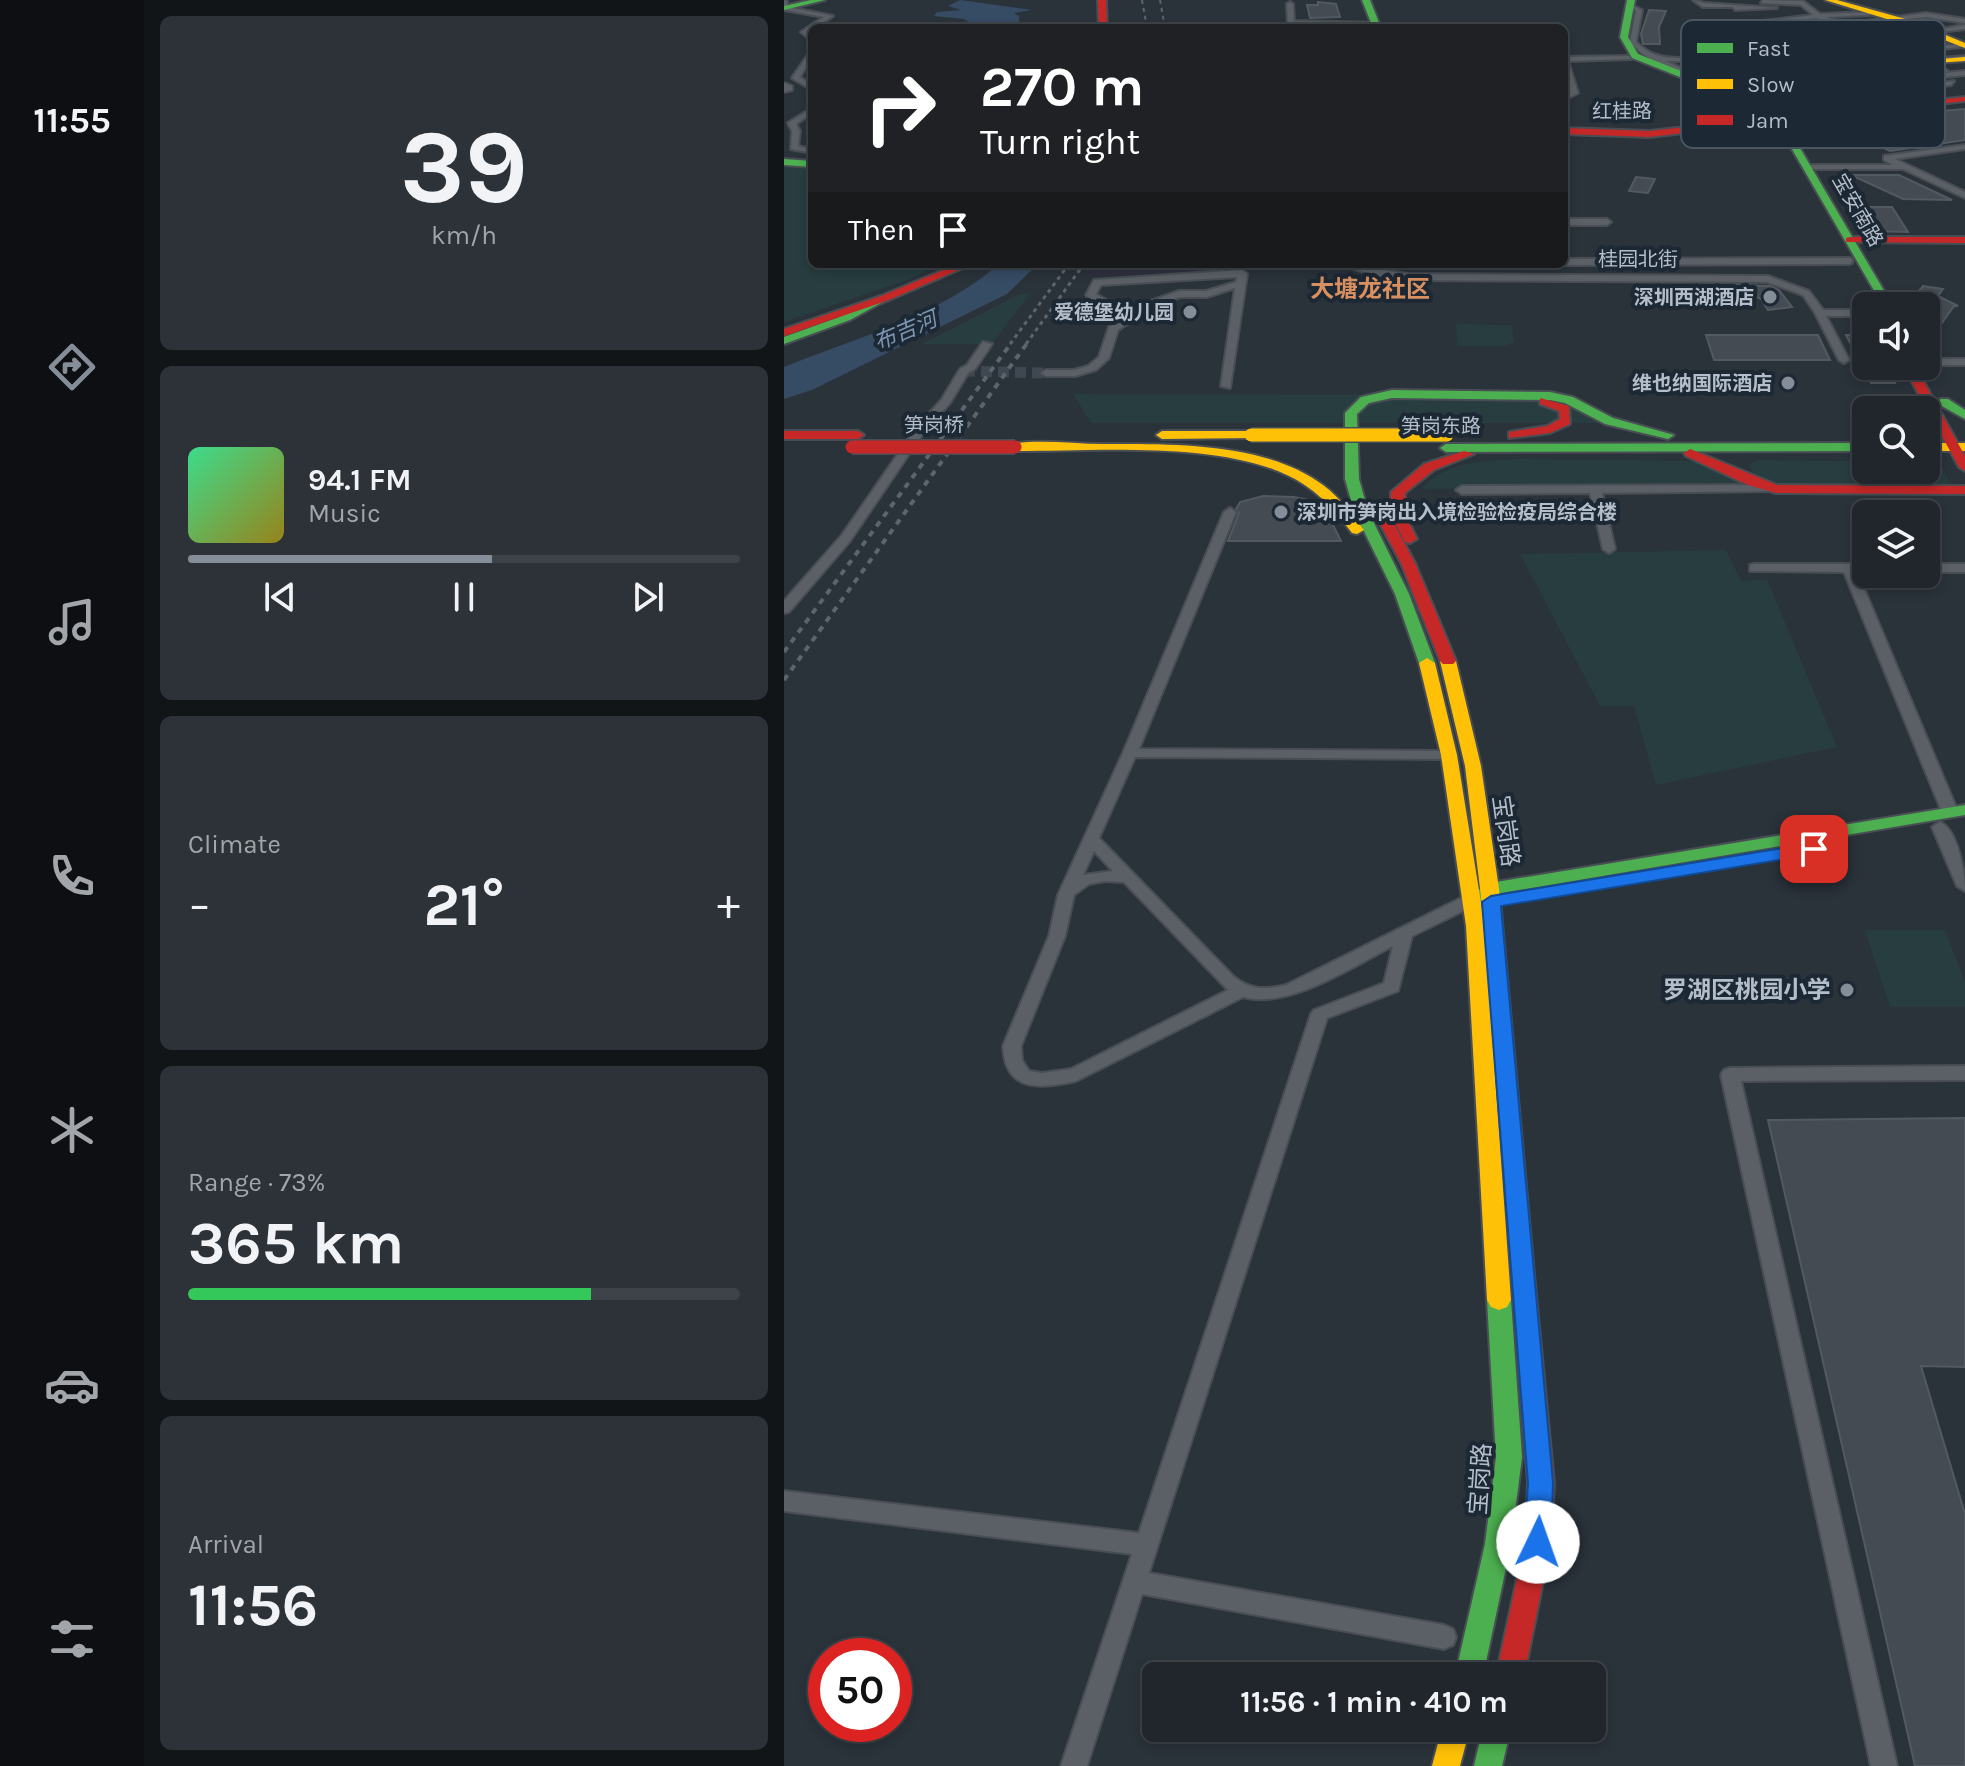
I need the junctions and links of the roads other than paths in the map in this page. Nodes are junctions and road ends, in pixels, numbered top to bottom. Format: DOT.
graph roads {
  1 [pos="821,0"];
  2 [pos="1093,0"];
  3 [pos="1102,0"];
  4 [pos="1366,0"];
  5 [pos="1696,0"];
  6 [pos="1829,0"];
  7 [pos="1628,2"];
  8 [pos="1764,3"];
  9 [pos="785,4"];
  10 [pos="1290,4"];
  11 [pos="1733,4"];
  12 [pos="1785,5"];
  13 [pos="1870,13"];
  14 [pos="1818,16"];
  15 [pos="1789,18"];
  16 [pos="1828,20"];
  17 [pos="1900,20"];
  18 [pos="817,24"];
  19 [pos="1092,24"];
  20 [pos="1103,24"];
  21 [pos="1292,24"];
  22 [pos="1375,24"];
  23 [pos="1959,40"];
  24 [pos="1631,51"];
  25 [pos="808,58"];
  26 [pos="1568,59"];
  27 [pos="1655,59"];
  28 [pos="1681,59"];
  29 [pos="1681,70"];
  30 [pos="1947,72"];
  31 [pos="1568,73"];
  32 [pos="1965,73"];
  33 [pos="1681,75"];
  34 [pos="1681,76"];
  35 [pos="1965,81"];
  36 [pos="1945,83"];
  37 [pos="808,86"];
  38 [pos="1568,96"];
  39 [pos="1965,98"];
  40 [pos="1945,99"];
  41 [pos="1945,100"];
  42 [pos="808,113"];
  43 [pos="1681,127"];
  44 [pos="1568,129"];
  45 [pos="1965,147"];
  46 [pos="1787,148"];
  47 [pos="1793,148"];
  48 [pos="808,150"];
  49 [pos="784,161"];
  50 [pos="808,163"];
  51 [pos="1808,167"];
  52 [pos="1904,167"];
  53 [pos="1965,195"];
  54 [pos="1568,222"];
  55 [pos="1607,222"];
  56 [pos="1850,240"];
  57 [pos="1965,240"];
  58 [pos="1849,261"];
  59 [pos="1568,262"];
  60 [pos="941,268"];
  61 [pos="957,268"];
  62 [pos="1359,268"];
  63 [pos="1554,268"];
  64 [pos="1242,273"];
  65 [pos="1557,277"];
  66 [pos="1867,292"];
  67 [pos="1880,292"];
  68 [pos="885,298"];
  69 [pos="1129,308"];
  70 [pos="1820,313"];
  71 [pos="1852,313"];
  72 [pos="784,330"];
  73 [pos="784,341"];
  74 [pos="987,344"];
  75 [pos="1844,360"];
  76 [pos="1965,362"];
  77 [pos="1940,363"];
  78 [pos="1046,373"];
  79 [pos="1226,386"];
  80 [pos="1940,412"];
  81 [pos="1965,415"];
  82 [pos="1940,418"];
  83 [pos="784,435"];
  84 [pos="1513,435"];
  85 [pos="1668,435"];
  86 [pos="1852,435"];
  87 [pos="1940,437"];
  88 [pos="1960,440"];
  89 [pos="855,441"];
  90 [pos="1017,441"];
  91 [pos="1447,442"];
  92 [pos="1940,444"];
  93 [pos="784,447"];
  94 [pos="1852,447"];
  95 [pos="1251,448"];
  96 [pos="1495,448"];
  97 [pos="1651,448"];
  98 [pos="1785,448"];
  99 [pos="1965,467"];
  100 [pos="1776,489"];
  101 [pos="1462,490"];
  102 [pos="1595,490"];
  103 [pos="1965,490"];
  104 [pos="1230,512"];
  105 [pos="1609,549"];
  106 [pos="1754,568"];
  107 [pos="1849,568"];
  108 [pos="1940,568"];
  109 [pos="1965,568"];
  110 [pos="784,609"];
  111 [pos="1448,661"];
  112 [pos="1427,663"];
  113 [pos="1130,753"];
  114 [pos="1449,755"];
  115 [pos="1955,818"];
  116 [pos="1091,839"];
  117 [pos="1129,878"];
  118 [pos="1965,886"];
  119 [pos="1066,895"];
  120 [pos="1491,896"];
  121 [pos="1471,900"];
  122 [pos="1405,931"];
  123 [pos="1240,991"];
  124 [pos="1965,1073"];
  125 [pos="784,1501"];
  126 [pos="1145,1545"];
  127 [pos="1133,1581"];
  128 [pos="1444,1637"];
  129 [pos="1472,1662"];
  130 [pos="1513,1662"];
  131 [pos="1452,1742"];
  132 [pos="1494,1742"];
  133 [pos="1074,1766"];
  134 [pos="1446,1766"];
  135 [pos="1488,1766"];
  136 [pos="1884,1766"];
  1 -- 9 [label="main road"];
  2 -- 19 [label="main road"];
  3 -- 20 [label="main road"];
  4 -- 22 [label="main road"];
  5 -- 11 [label="street"];
  6 -- 13 [label="main road"];
  7 -- 24 [label="main road"];
  8 -- 11 [label="street"];
  8 -- 12 [label="street"];
  9 -- 18 [label="street"];
  10 -- 21 [label="street"];
  12 -- 14 [label="street"];
  12 -- 15 [label="street"];
  13 -- 14 [label="street"];
  13 -- 17 [label="main road"];
  14 -- 15 [label="street"];
  14 -- 16 [label="street"];
  17 -- 23 [label="street"];
  24 -- 26 [label="street"];
  24 -- 27 [label="street"];
  24 -- 33 [label="main road, 宝安南路"];
  24 -- 34 [label="main road, 宝安南路"];
  25 -- 37 [label="street"];
  27 -- 28 [label="street"];
  27 -- 29 [label="street"];
  30 -- 32 [label="street"];
  30 -- 35 [label="street"];
  31 -- 38 [label="street"];
  35 -- 36 [label="street"];
  39 -- 40 [label="main road, 红桂路"];
  39 -- 41 [label="main road, 红桂路"];
  42 -- 48 [label="street"];
  43 -- 44 [label="main road, 红桂路"];
  45 -- 52 [label="street"];
  46 -- 58 [label="main road, 宝安南路"];
  47 -- 51 [label="main road, 宝安南路"];
  49 -- 50 [label="main road"];
  51 -- 52 [label="street"];
  51 -- 56 [label="main road, 宝安南路"];
  52 -- 53 [label="street"];
  54 -- 55 [label="street"];
  56 -- 57 [label="main road"];
  56 -- 67 [label="main road, 宝安南路"];
  58 -- 59 [label="street"];
  58 -- 66 [label="main road, 宝安南路"];
  60 -- 72 [label="main road"];
  61 -- 68 [label="main road"];
  62 -- 65 [label="street, 桂园北街"];
  63 -- 65 [label="street"];
  64 -- 69 [label="street"];
  64 -- 78 [label="street"];
  64 -- 79 [label="street"];
  65 -- 70 [label="street, 桂园北街"];
  68 -- 72 [label="main road"];
  68 -- 73 [label="main road"];
  70 -- 71 [label="street"];
  70 -- 75 [label="street"];
  74 -- 110 [label="street"];
  76 -- 77 [label="street"];
  80 -- 81 [label="main road"];
  82 -- 88 [label="main road"];
  83 -- 89 [label="main road"];
  84 -- 85 [label="main road, 笋岗东路"];
  84 -- 91 [label="main road, 笋岗东路"];
  84 -- 111 [label="main road"];
  85 -- 86 [label="main road, 笋岗东路"];
  85 -- 112 [label="main road"];
  87 -- 88 [label="main road"];
  88 -- 92 [label="main road"];
  88 -- 99 [label="main road"];
  89 -- 90 [label="main road, 笋岗桥, bridge"];
  89 -- 93 [label="main road"];
  90 -- 95 [label="main road, 笋岗东路"];
  90 -- 95 [label="main road, 笋岗东路"];
  91 -- 95 [label="main road, 笋岗东路"];
  91 -- 96 [label="main road, 笋岗东路"];
  94 -- 98 [label="main road, 笋岗东路"];
  95 -- 112 [label="main road"];
  96 -- 97 [label="main road, 笋岗东路"];
  96 -- 111 [label="main road"];
  97 -- 98 [label="main road, 笋岗东路"];
  97 -- 100 [label="main road"];
  98 -- 100 [label="main road"];
  100 -- 102 [label="street"];
  100 -- 103 [label="main road"];
  101 -- 102 [label="street"];
  102 -- 105 [label="street"];
  104 -- 113 [label="street"];
  106 -- 107 [label="street"];
  107 -- 115 [label="street"];
  108 -- 109 [label="street"];
  111 -- 120 [label="main road, 宝岗路"];
  112 -- 114 [label="main road, 宝岗路"];
  113 -- 114 [label="street"];
  113 -- 116 [label="street"];
  114 -- 121 [label="main road, 宝岗路"];
  115 -- 118 [label="street"];
  115 -- 120 [label="main road"];
  116 -- 117 [label="street"];
  116 -- 119 [label="street"];
  117 -- 119 [label="street"];
  117 -- 123 [label="street"];
  119 -- 123 [label="street"];
  120 -- 121 [label="main road"];
  120 -- 130 [label="main road, 宝岗路"];
  121 -- 122 [label="street"];
  121 -- 129 [label="main road, 宝岗路"];
  122 -- 123 [label="street"];
  122 -- 126 [label="street"];
  124 -- 136 [label="street"];
  125 -- 126 [label="street"];
  126 -- 127 [label="street"];
  127 -- 128 [label="street"];
  127 -- 133 [label="street"];
  131 -- 134 [label="main road"];
  132 -- 135 [label="main road"];
}
